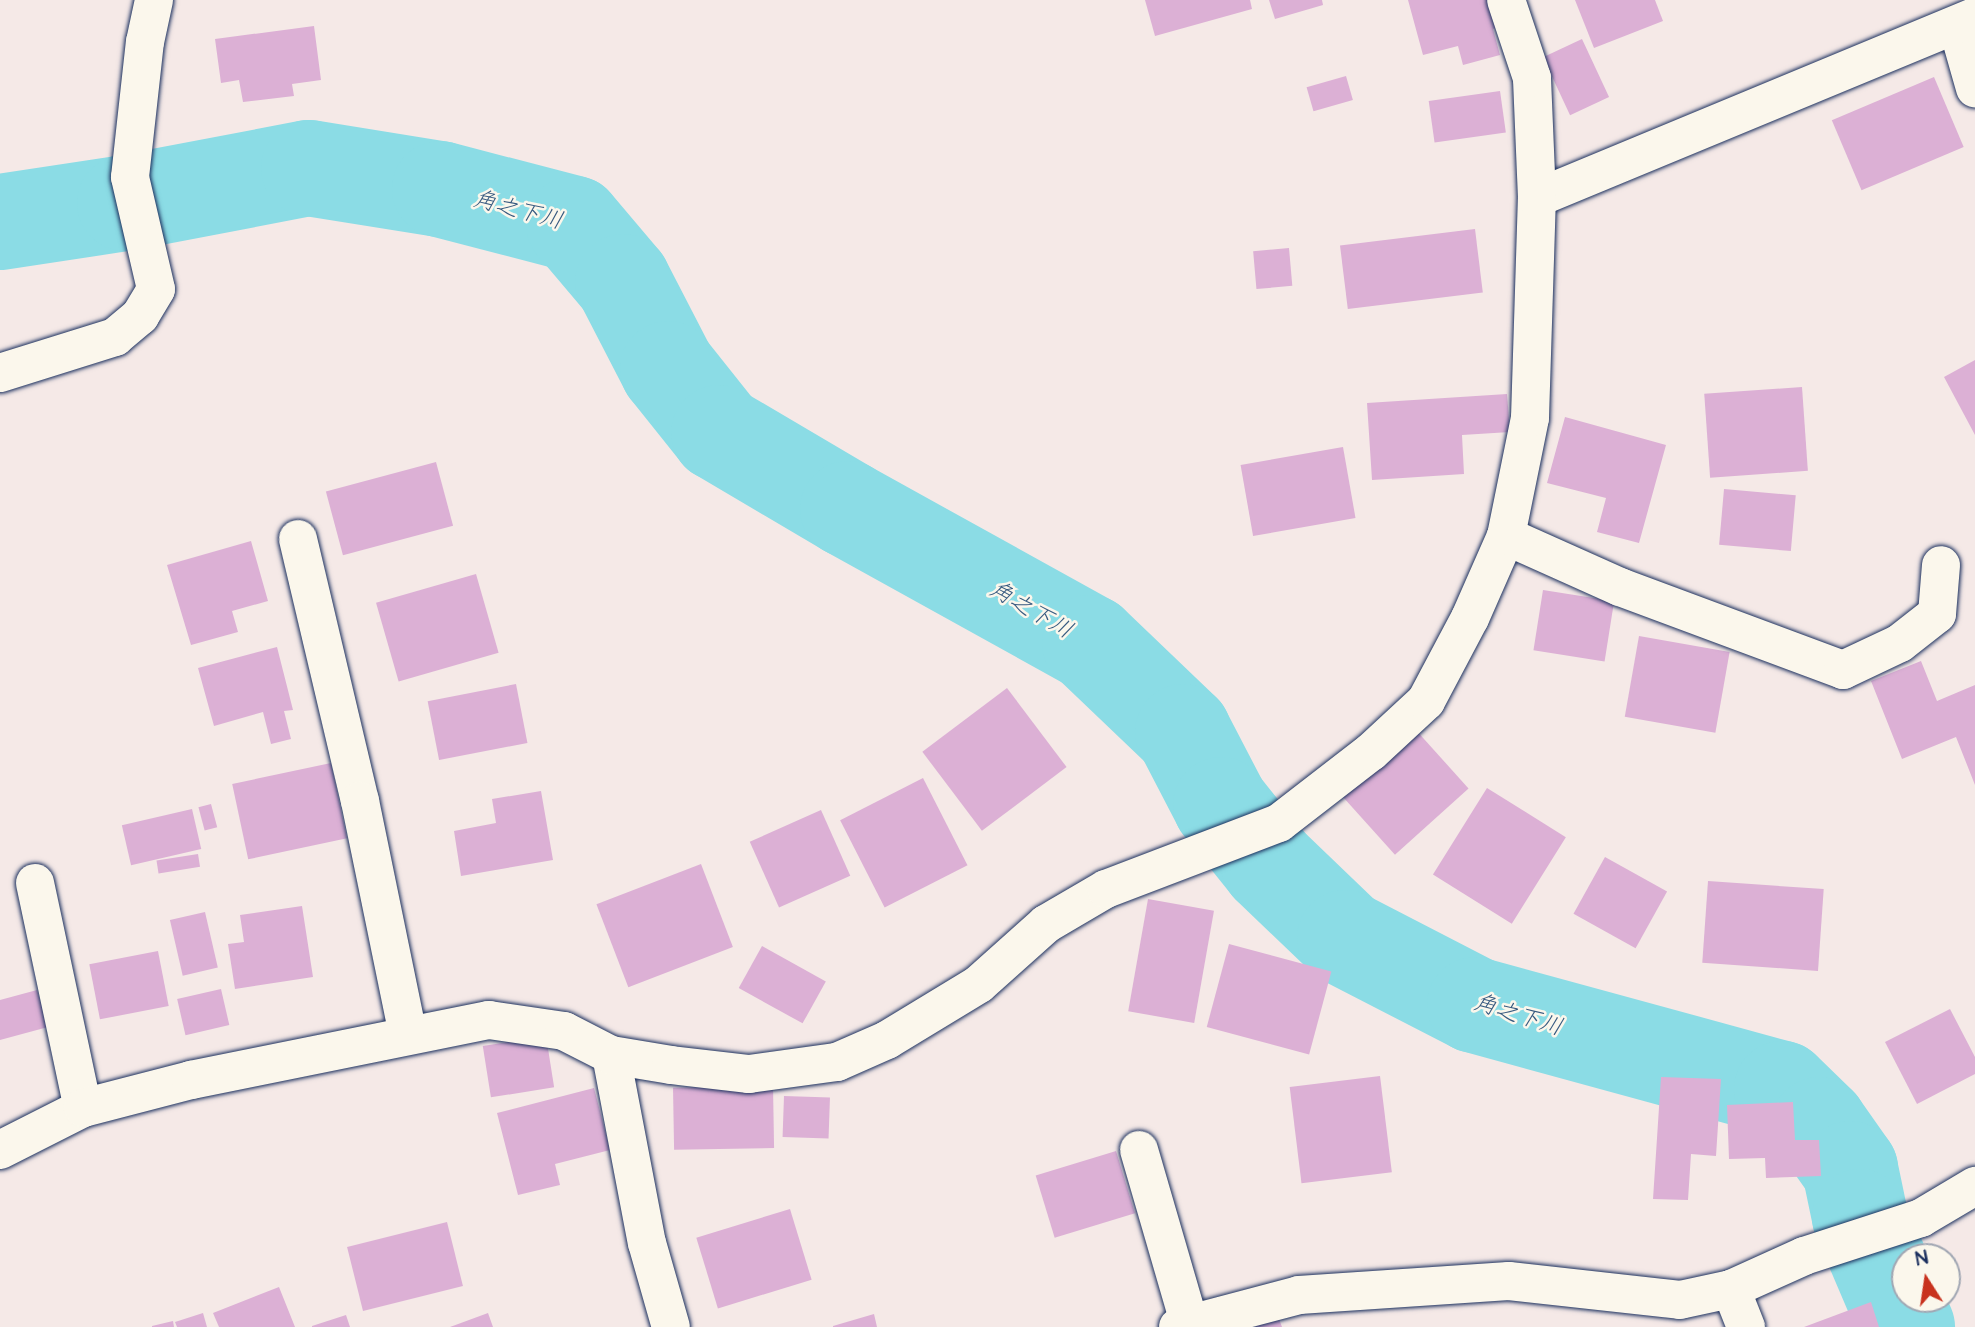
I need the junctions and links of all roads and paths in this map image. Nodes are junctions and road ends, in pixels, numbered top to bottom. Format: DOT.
graph roads {
  1 [pos="1506,0"];
  2 [pos="160,1"];
  3 [pos="1966,21"];
  4 [pos="1975,88"];
  5 [pos="1537,198"];
  6 [pos="0,373"];
  7 [pos="1506,536"];
  8 [pos="298,539"];
  9 [pos="1941,565"];
  10 [pos="35,883"];
  11 [pos="408,1035"];
  12 [pos="611,1055"];
  13 [pos="83,1108"];
  14 [pos="0,1150"];
  15 [pos="1139,1150"];
  16 [pos="1975,1186"];
  17 [pos="1731,1289"];
  18 [pos="1183,1325"];
  19 [pos="671,1327"];
  20 [pos="1746,1327"];
  1 -- 5 [label="street"];
  2 -- 6 [label="street"];
  3 -- 4 [label="street"];
  3 -- 5 [label="street"];
  5 -- 7 [label="street"];
  7 -- 9 [label="street"];
  7 -- 12 [label="street"];
  8 -- 11 [label="street"];
  10 -- 13 [label="street"];
  11 -- 12 [label="street"];
  11 -- 13 [label="street"];
  12 -- 19 [label="street"];
  13 -- 14 [label="street"];
  15 -- 18 [label="street"];
  16 -- 17 [label="street"];
  17 -- 18 [label="street"];
  17 -- 20 [label="street"];
}
